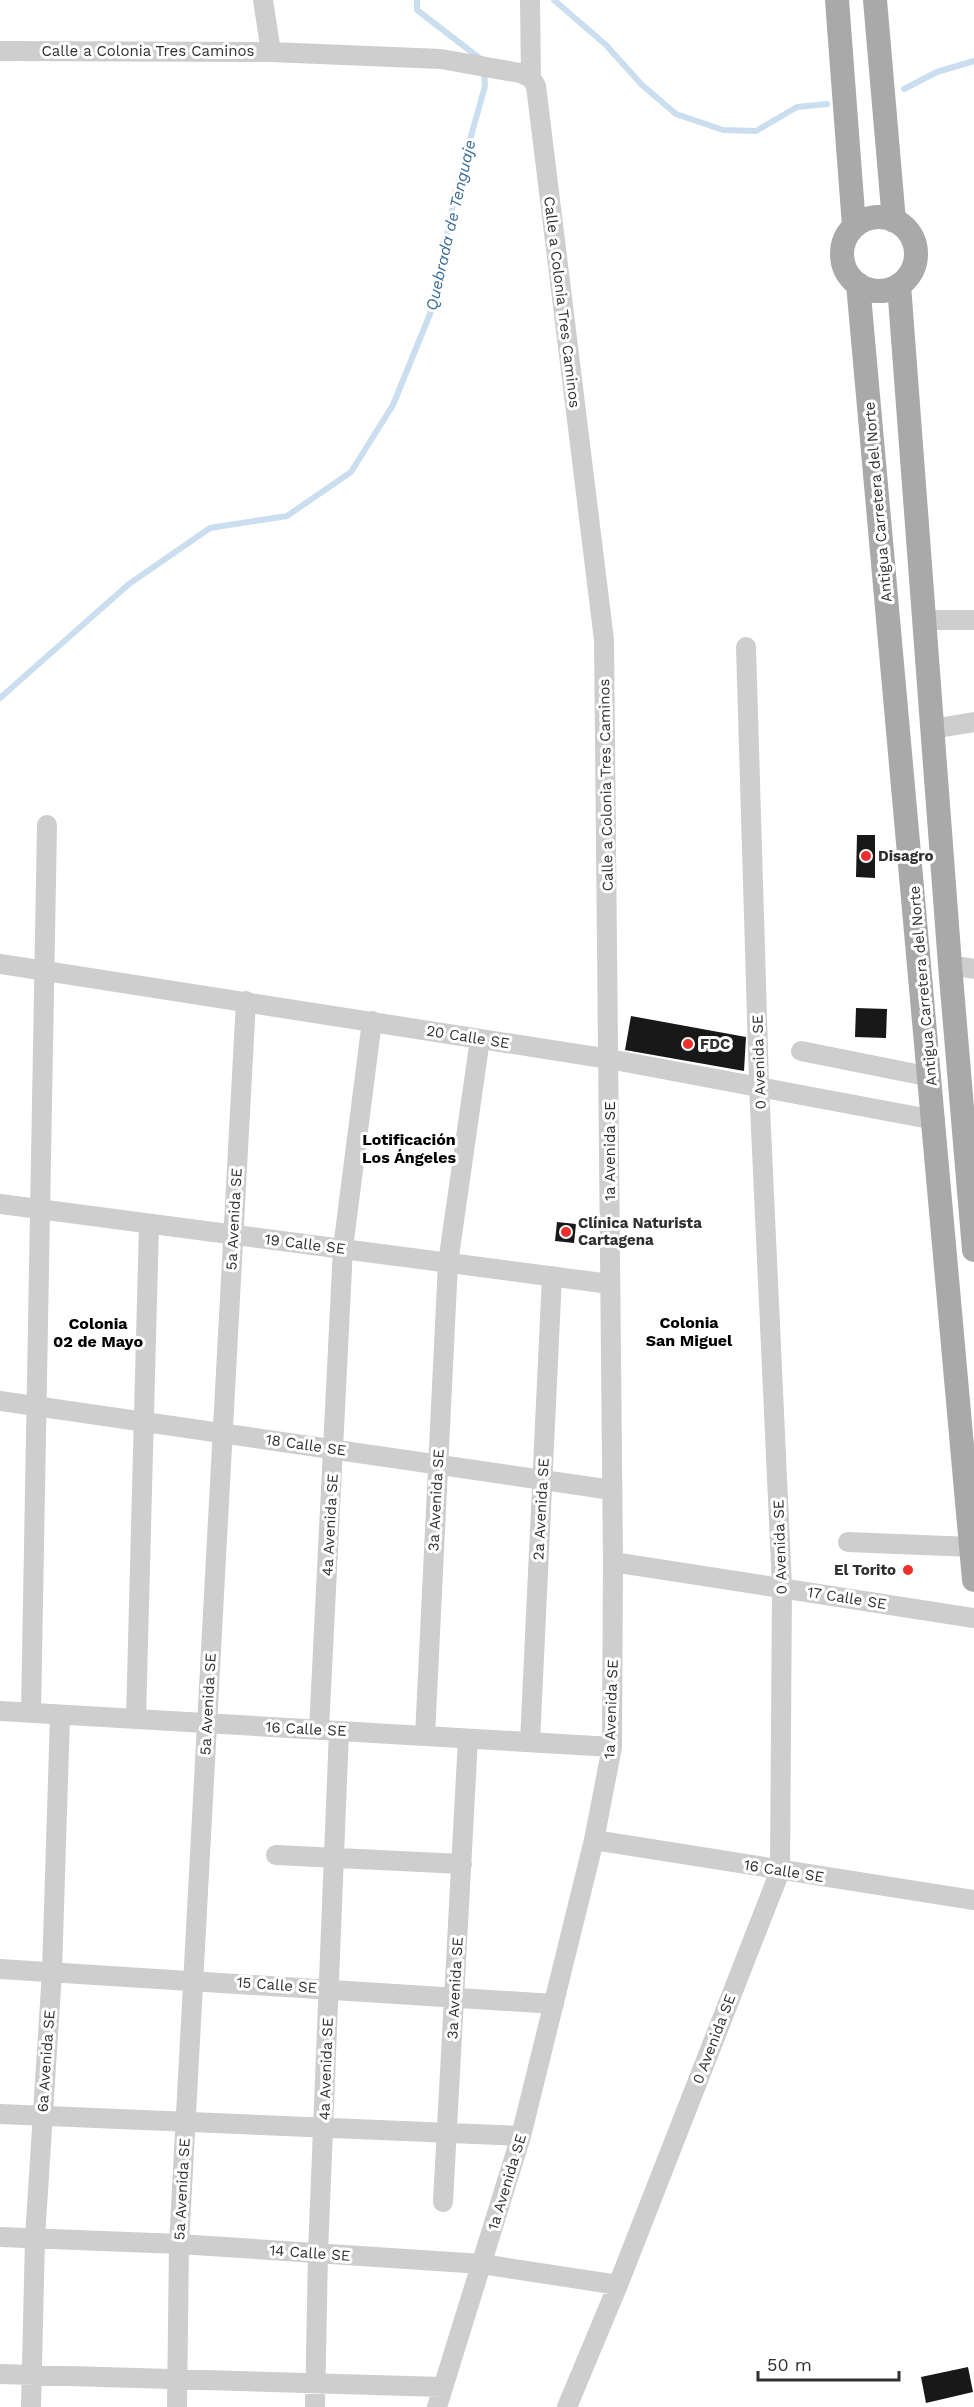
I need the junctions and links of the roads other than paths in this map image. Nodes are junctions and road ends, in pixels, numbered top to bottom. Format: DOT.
graph roads {
  1 [pos="263,0"];
  2 [pos="530,0"];
  3 [pos="837,0"];
  4 [pos="875,0"];
  5 [pos="0,51"];
  6 [pos="271,52"];
  7 [pos="531,78"];
  8 [pos="894,221"];
  9 [pos="854,226"];
  10 [pos="858,284"];
  11 [pos="899,285"];
  12 [pos="924,620"];
  13 [pos="974,620"];
  14 [pos="746,647"];
  15 [pos="974,722"];
  16 [pos="932,729"];
  17 [pos="47,825"];
  18 [pos="0,963"];
  19 [pos="950,964"];
  20 [pos="46,969"];
  21 [pos="974,969"];
  22 [pos="246,1001"];
  23 [pos="372,1021"];
  24 [pos="480,1039"];
  25 [pos="801,1051"];
  26 [pos="609,1059"];
  27 [pos="931,1077"];
  28 [pos="759,1085"];
  29 [pos="935,1120"];
  30 [pos="970,1146"];
  31 [pos="0,1204"];
  32 [pos="40,1209"];
  33 [pos="149,1224"];
  34 [pos="233,1235"];
  35 [pos="343,1248"];
  36 [pos="974,1250"];
  37 [pos="448,1263"];
  38 [pos="552,1276"];
  39 [pos="610,1284"];
  40 [pos="0,1401"];
  41 [pos="36,1406"];
  42 [pos="143,1422"];
  43 [pos="222,1433"];
  44 [pos="334,1450"];
  45 [pos="437,1464"];
  46 [pos="542,1479"];
  47 [pos="612,1490"];
  48 [pos="848,1542"];
  49 [pos="971,1547"];
  50 [pos="613,1562"];
  51 [pos="974,1580"];
  52 [pos="782,1587"];
  53 [pos="974,1618"];
  54 [pos="0,1711"];
  55 [pos="31,1713"];
  56 [pos="60,1715"];
  57 [pos="136,1719"];
  58 [pos="207,1724"];
  59 [pos="329,1731"];
  60 [pos="425,1736"];
  61 [pos="468,1739"];
  62 [pos="530,1742"];
  63 [pos="612,1747"];
  64 [pos="594,1840"];
  65 [pos="276,1855"];
  66 [pos="334,1858"];
  67 [pos="462,1864"];
  68 [pos="780,1871"];
  69 [pos="974,1900"];
  70 [pos="0,1969"];
  71 [pos="52,1972"];
  72 [pos="193,1979"];
  73 [pos="329,1988"];
  74 [pos="455,1997"];
  75 [pos="554,2004"];
  76 [pos="0,2114"];
  77 [pos="43,2115"];
  78 [pos="186,2122"];
  79 [pos="324,2128"];
  80 [pos="445,2133"];
  81 [pos="521,2136"];
  82 [pos="442,2202"];
  83 [pos="0,2237"];
  84 [pos="35,2238"];
  85 [pos="179,2244"];
  86 [pos="318,2253"];
  87 [pos="483,2265"];
  88 [pos="618,2285"];
  89 [pos="0,2374"];
  90 [pos="32,2375"];
  91 [pos="179,2380"];
  92 [pos="316,2383"];
  93 [pos="442,2387"];
  94 [pos="32,2407"];
  95 [pos="177,2407"];
  96 [pos="315,2407"];
  97 [pos="437,2407"];
  98 [pos="567,2407"];
  1 -- 6 [label="street"];
  2 -- 7 [label="street"];
  3 -- 9 [label="main road"];
  4 -- 8 [label="main road"];
  5 -- 6 [label="street, Calle a Colonia Tres Caminos"];
  6 -- 7 [label="street, Calle a Colonia Tres Caminos"];
  7 -- 26 [label="street, Calle a Colonia Tres Caminos"];
  8 -- 9 [label="main road"];
  8 -- 11 [label="main road"];
  9 -- 10 [label="main road"];
  10 -- 11 [label="main road"];
  10 -- 27 [label="main road, Antigua Carretera del Norte"];
  11 -- 12 [label="main road, Antigua Carretera del Norte"];
  12 -- 13 [label="street"];
  12 -- 16 [label="main road, Antigua Carretera del Norte"];
  14 -- 28 [label="street, 0 Avenida SE"];
  15 -- 16 [label="street"];
  16 -- 19 [label="main road, Antigua Carretera del Norte"];
  17 -- 20 [label="street"];
  18 -- 20 [label="street, 20 Calle SE"];
  19 -- 21 [label="street"];
  19 -- 30 [label="main road, Antigua Carretera del Norte"];
  20 -- 22 [label="street, 20 Calle SE"];
  20 -- 32 [label="street"];
  22 -- 23 [label="street, 20 Calle SE"];
  22 -- 34 [label="street, 5a Avenida SE"];
  23 -- 24 [label="street, 20 Calle SE"];
  23 -- 35 [label="street, 4a Avenida SE"];
  24 -- 26 [label="street, 20 Calle SE"];
  24 -- 37 [label="street, 3a Avenida SE"];
  25 -- 27 [label="street"];
  26 -- 28 [label="street, 20 Calle SE"];
  26 -- 39 [label="street, 1a Avenida SE"];
  27 -- 29 [label="main road, Antigua Carretera del Norte"];
  28 -- 29 [label="street, 20 Calle SE"];
  28 -- 52 [label="street, 0 Avenida SE"];
  29 -- 49 [label="main road, Antigua Carretera del Norte"];
  30 -- 36 [label="main road, Antigua Carretera del Norte"];
  31 -- 32 [label="street, 19 Calle SE"];
  32 -- 33 [label="street, 19 Calle SE"];
  32 -- 41 [label="street"];
  33 -- 34 [label="street, 19 Calle SE"];
  33 -- 42 [label="street"];
  34 -- 35 [label="street, 19 Calle SE"];
  34 -- 43 [label="street, 5a Avenida SE"];
  35 -- 37 [label="street, 19 Calle SE"];
  35 -- 44 [label="street, 4a Avenida SE"];
  37 -- 38 [label="street, 19 Calle SE"];
  37 -- 45 [label="street, 3a Avenida SE"];
  38 -- 39 [label="street, 19 Calle SE"];
  38 -- 46 [label="street, 2a Avenida SE"];
  39 -- 47 [label="street, 1a Avenida SE"];
  40 -- 41 [label="street, 18 Calle SE"];
  41 -- 42 [label="street, 18 Calle SE"];
  41 -- 55 [label="street"];
  42 -- 43 [label="street, 18 Calle SE"];
  42 -- 57 [label="street"];
  43 -- 44 [label="street, 18 Calle SE"];
  43 -- 58 [label="street, 5a Avenida SE"];
  44 -- 45 [label="street, 18 Calle SE"];
  44 -- 59 [label="street, 4a Avenida SE"];
  45 -- 46 [label="street, 18 Calle SE"];
  45 -- 60 [label="street, 3a Avenida SE"];
  46 -- 47 [label="street, 18 Calle SE"];
  46 -- 62 [label="street, 2a Avenida SE"];
  47 -- 50 [label="street, 1a Avenida SE"];
  48 -- 49 [label="street"];
  49 -- 51 [label="main road, Antigua Carretera del Norte"];
  50 -- 52 [label="street, 17 Calle SE"];
  50 -- 63 [label="street, 1a Avenida SE"];
  52 -- 53 [label="street, 17 Calle SE"];
  52 -- 68 [label="street, 0 Avenida SE"];
  54 -- 55 [label="street, 16 Calle SE"];
  55 -- 56 [label="street, 16 Calle SE"];
  56 -- 57 [label="street, 16 Calle SE"];
  56 -- 71 [label="street, 6a Avenida SE"];
  57 -- 58 [label="street, 16 Calle SE"];
  58 -- 59 [label="street, 16 Calle SE"];
  58 -- 72 [label="street, 5a Avenida SE"];
  59 -- 60 [label="street, 16 Calle SE"];
  59 -- 66 [label="street, 4a Avenida SE"];
  60 -- 61 [label="street, 16 Calle SE"];
  61 -- 62 [label="street, 16 Calle SE"];
  61 -- 67 [label="street, 3a Avenida SE"];
  62 -- 63 [label="street, 16 Calle SE"];
  63 -- 64 [label="street, 1a Avenida SE"];
  64 -- 68 [label="street, 16 Calle SE"];
  64 -- 75 [label="street, 1a Avenida SE"];
  65 -- 66 [label="street"];
  66 -- 67 [label="street"];
  66 -- 73 [label="street, 4a Avenida SE"];
  67 -- 74 [label="street, 3a Avenida SE"];
  68 -- 69 [label="street, 16 Calle SE"];
  68 -- 88 [label="street, 0 Avenida SE"];
  70 -- 71 [label="street, 15 Calle SE"];
  71 -- 72 [label="street, 15 Calle SE"];
  71 -- 77 [label="street, 6a Avenida SE"];
  72 -- 73 [label="street, 15 Calle SE"];
  72 -- 78 [label="street, 5a Avenida SE"];
  73 -- 74 [label="street, 15 Calle SE"];
  73 -- 79 [label="street, 4a Avenida SE"];
  74 -- 75 [label="street, 15 Calle SE"];
  74 -- 80 [label="street, 3a Avenida SE"];
  75 -- 81 [label="street, 1a Avenida SE"];
  76 -- 77 [label="street"];
  77 -- 78 [label="street"];
  77 -- 84 [label="street, 6a Avenida SE"];
  78 -- 79 [label="street"];
  78 -- 85 [label="street, 5a Avenida SE"];
  79 -- 80 [label="street"];
  79 -- 86 [label="street, 4a Avenida SE"];
  80 -- 81 [label="street"];
  80 -- 82 [label="street, 3a Avenida SE"];
  81 -- 87 [label="street, 1a Avenida SE"];
  83 -- 84 [label="street, 14 Calle SE"];
  84 -- 85 [label="street, 14 Calle SE"];
  84 -- 90 [label="street, 6a Avenida SE"];
  85 -- 86 [label="street, 14 Calle SE"];
  85 -- 91 [label="street, 5a Avenida SE"];
  86 -- 87 [label="street, 14 Calle SE"];
  86 -- 92 [label="street, 4a Avenida SE"];
  87 -- 88 [label="street, 14 Calle SE"];
  87 -- 93 [label="street, 1a Avenida SE"];
  88 -- 98 [label="street, 0 Avenida SE"];
  89 -- 90 [label="street"];
  90 -- 91 [label="street"];
  90 -- 94 [label="street, 6a Avenida SE"];
  91 -- 92 [label="street"];
  91 -- 95 [label="street, 5a Avenida SE"];
  92 -- 93 [label="street"];
  92 -- 96 [label="street, 4a Avenida SE"];
  93 -- 97 [label="street, 1a Avenida SE"];
}
